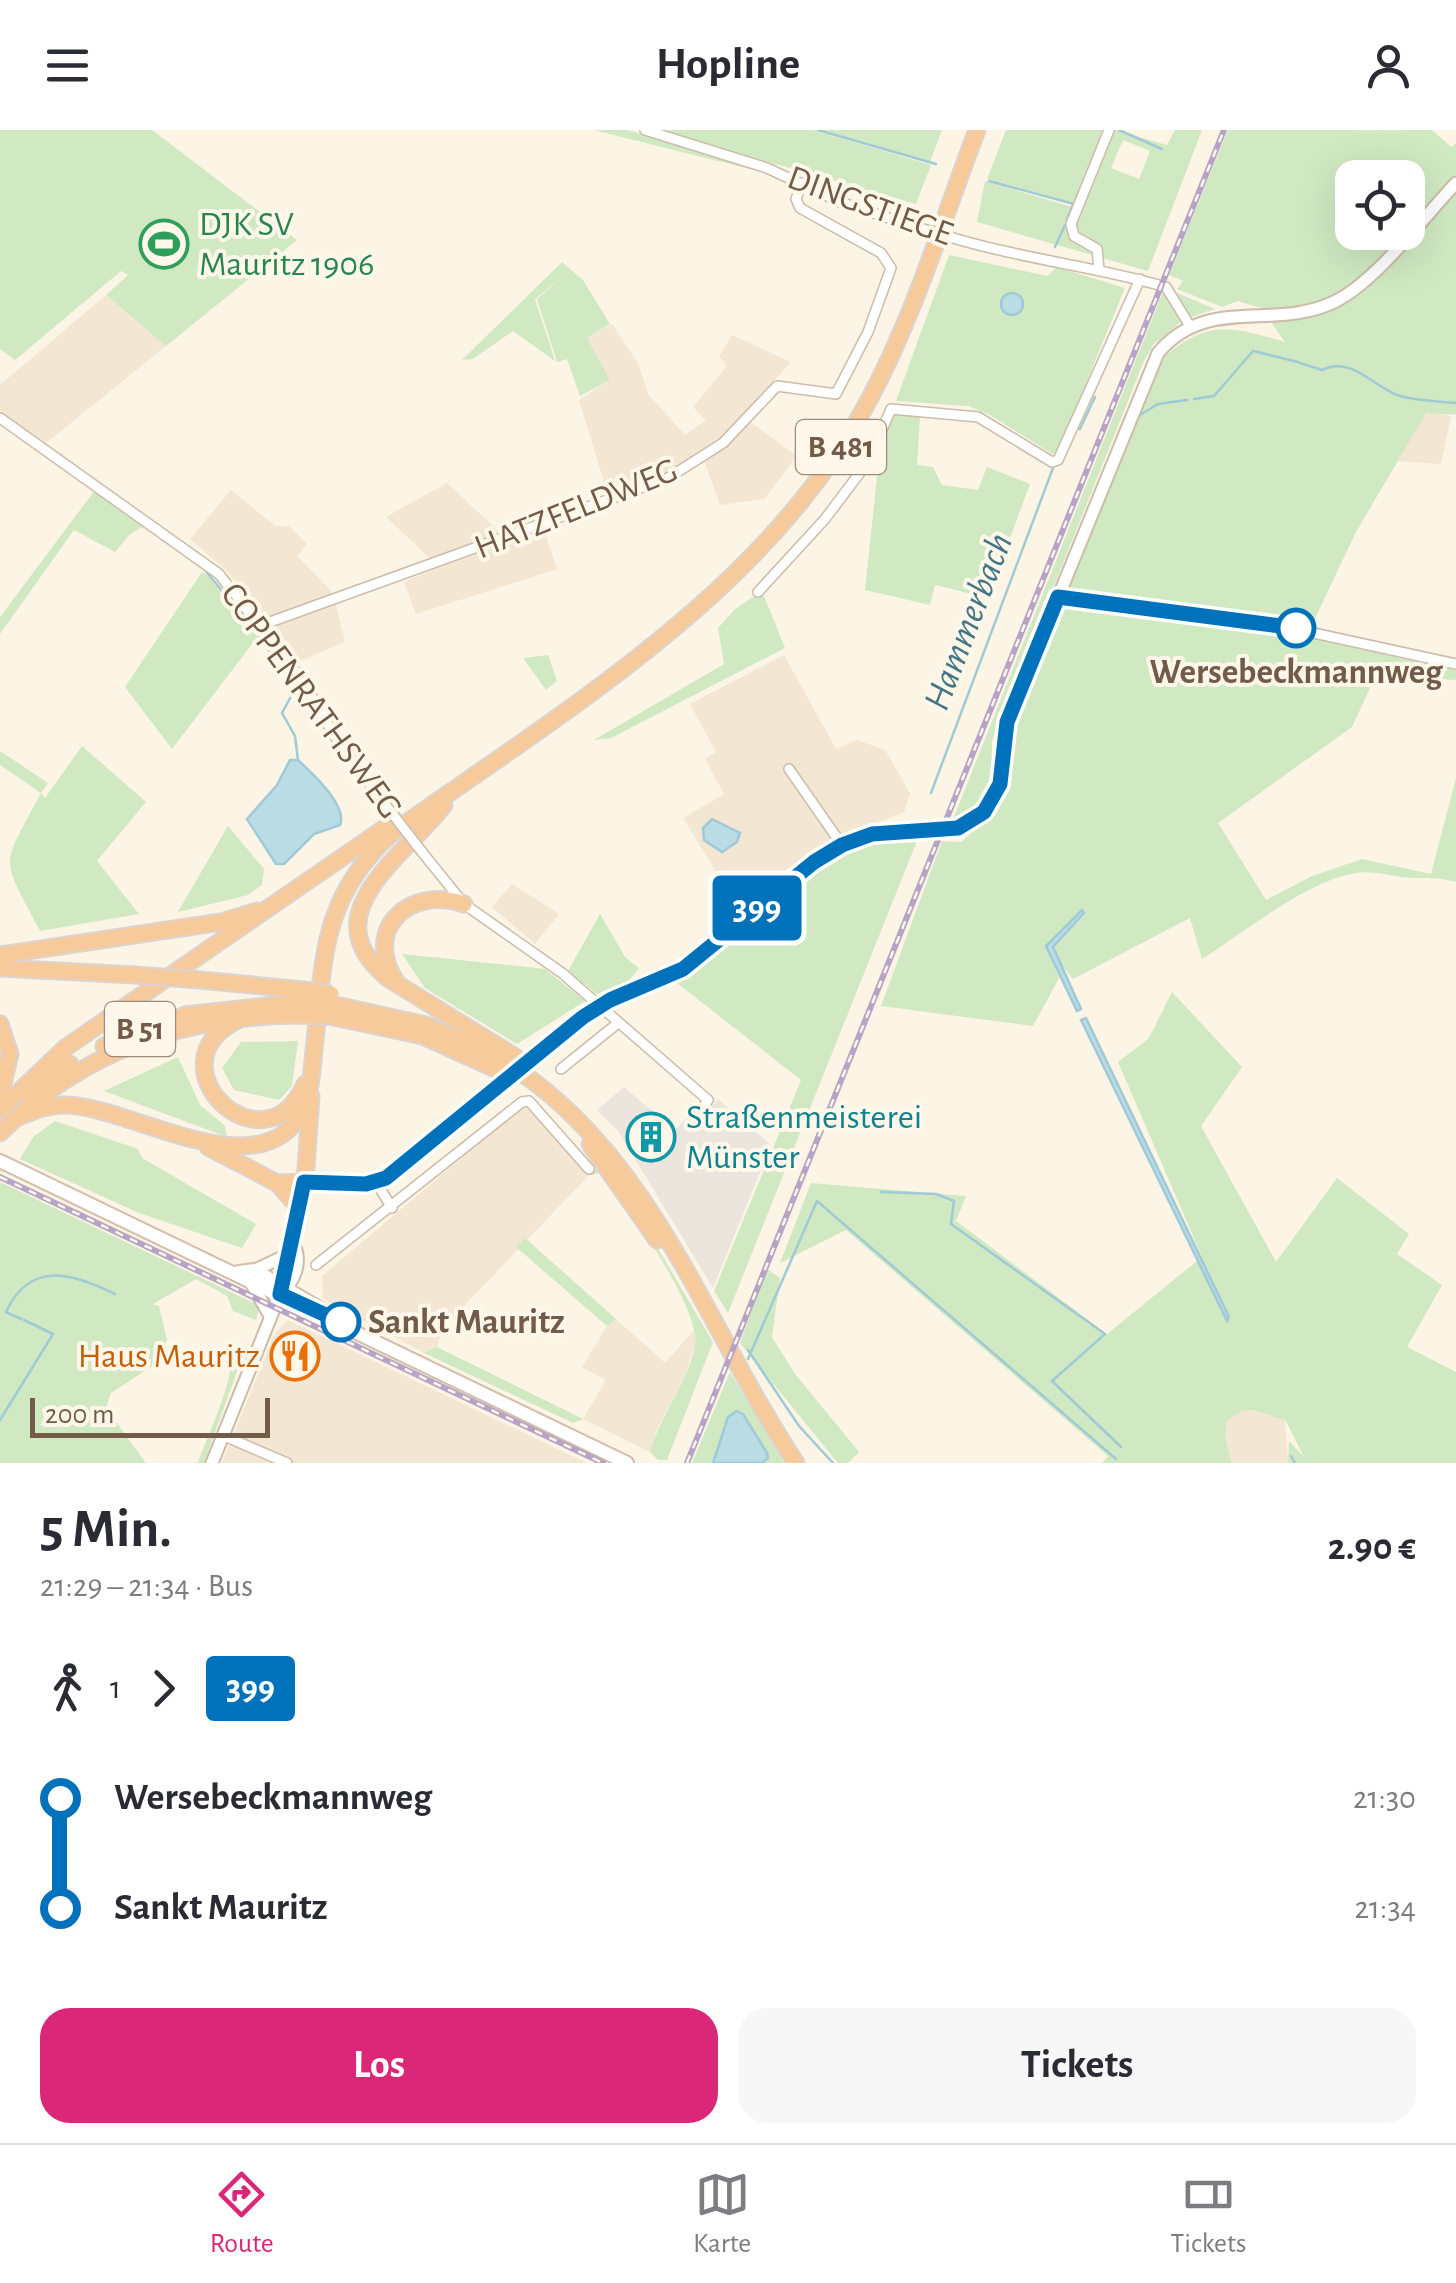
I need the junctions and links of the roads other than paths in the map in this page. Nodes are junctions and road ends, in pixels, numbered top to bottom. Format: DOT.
graph roads {
  1 [pos="645,130"];
  2 [pos="977,130"];
  3 [pos="1109,130"];
  4 [pos="802,183"];
  5 [pos="1456,183"];
  6 [pos="1099,269"];
  7 [pos="1140,280"];
  8 [pos="1190,326"];
  9 [pos="0,418"];
  10 [pos="758,592"];
  11 [pos="1058,597"];
  12 [pos="259,626"];
  13 [pos="1456,664"];
  14 [pos="790,769"];
  15 [pos="455,788"];
  16 [pos="422,812"];
  17 [pos="842,845"];
  18 [pos="464,904"];
  19 [pos="270,906"];
  20 [pos="0,955"];
  21 [pos="0,968"];
  22 [pos="400,986"];
  23 [pos="303,1002"];
  24 [pos="330,1005"];
  25 [pos="600,1006"];
  26 [pos="246,1016"];
  27 [pos="618,1023"];
  28 [pos="0,1024"];
  29 [pos="484,1039"];
  30 [pos="508,1065"];
  31 [pos="312,1067"];
  32 [pos="561,1069"];
  33 [pos="533,1081"];
  34 [pos="0,1096"];
  35 [pos="702,1109"];
  36 [pos="4,1121"];
  37 [pos="193,1139"];
  38 [pos="0,1160"];
  39 [pos="589,1169"];
  40 [pos="304,1182"];
  41 [pos="376,1182"];
  42 [pos="277,1183"];
  43 [pos="392,1208"];
  44 [pos="300,1209"];
  45 [pos="292,1248"];
  46 [pos="316,1265"];
  47 [pos="682,1270"];
  48 [pos="247,1273"];
  49 [pos="284,1289"];
  50 [pos="270,1316"];
  51 [pos="222,1435"];
  52 [pos="212,1463"];
  53 [pos="288,1463"];
  54 [pos="627,1463"];
  55 [pos="796,1463"];
  1 -- 4 [label="street, DINGSTIEGE"];
  2 -- 15 [label="highway, B 481"];
  3 -- 6 [label="street"];
  4 -- 6 [label="street, DINGSTIEGE, bridge"];
  4 -- 12 [label="street, HATZFELDWEG"];
  5 -- 8 [label="street"];
  6 -- 7 [label="street, DINGSTIEGE"];
  7 -- 8 [label="street, DINGSTIEGE"];
  7 -- 10 [label="street"];
  8 -- 11 [label="street"];
  9 -- 12 [label="street, COPPENRATHSWEG"];
  11 -- 13 [label="street"];
  11 -- 17 [label="street"];
  12 -- 18 [label="street, COPPENRATHSWEG, bridge"];
  14 -- 17 [label="street"];
  15 -- 16 [label="highway, B 481"];
  15 -- 22 [label="highway"];
  16 -- 19 [label="highway"];
  16 -- 31 [label="highway, B 481"];
  17 -- 25 [label="street"];
  18 -- 22 [label="highway"];
  18 -- 25 [label="street, COPPENRATHSWEG"];
  19 -- 20 [label="highway"];
  19 -- 36 [label="highway"];
  21 -- 23 [label="highway, bridge"];
  22 -- 29 [label="highway"];
  23 -- 24 [label="highway, B 51, bridge"];
  23 -- 24 [label="highway, bridge"];
  23 -- 26 [label="highway, B 51"];
  23 -- 36 [label="highway, B 51"];
  24 -- 29 [label="highway"];
  24 -- 30 [label="highway, B 51"];
  25 -- 27 [label="street, COPPENRATHSWEG"];
  25 -- 41 [label="street"];
  26 -- 31 [label="highway"];
  26 -- 36 [label="highway, B 51"];
  27 -- 32 [label="street"];
  27 -- 35 [label="street, COPPENRATHSWEG"];
  28 -- 34 [label="highway"];
  29 -- 30 [label="highway"];
  30 -- 33 [label="highway"];
  31 -- 37 [label="highway"];
  31 -- 40 [label="highway, B 481"];
  33 -- 47 [label="highway"];
  33 -- 47 [label="highway"];
  36 -- 37 [label="highway"];
  37 -- 42 [label="highway"];
  38 -- 48 [label="main road"];
  39 -- 43 [label="street"];
  40 -- 41 [label="street"];
  40 -- 42 [label="highway"];
  40 -- 44 [label="street"];
  41 -- 43 [label="street"];
  42 -- 44 [label="highway"];
  43 -- 46 [label="street"];
  44 -- 45 [label="street"];
  45 -- 48 [label="street"];
  45 -- 49 [label="street"];
  47 -- 55 [label="highway"];
  48 -- 49 [label="main road"];
  48 -- 50 [label="street"];
  49 -- 50 [label="street"];
  49 -- 54 [label="main road"];
  50 -- 51 [label="street"];
  51 -- 52 [label="street"];
  51 -- 53 [label="street"];
}
